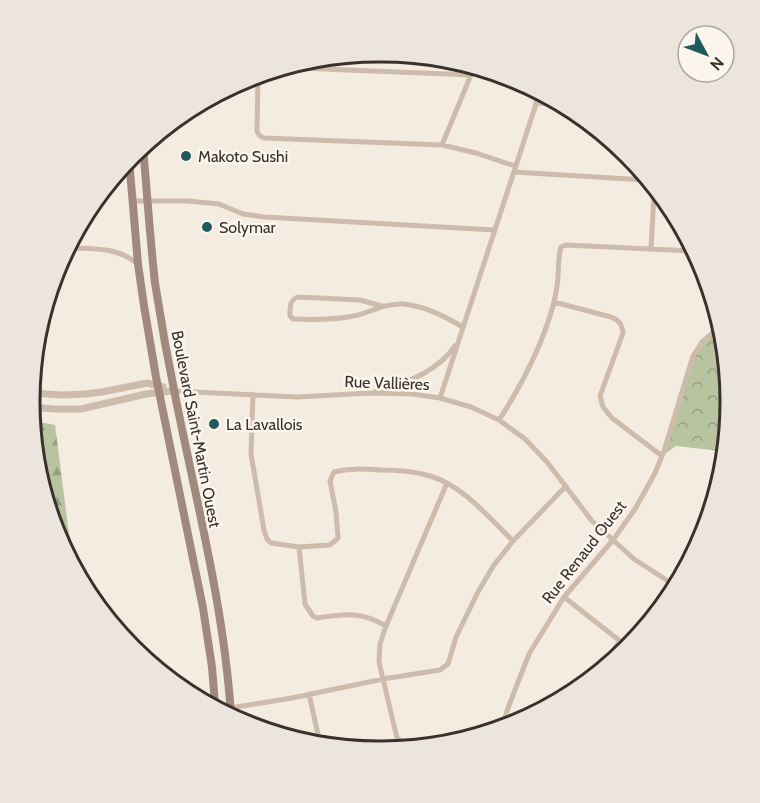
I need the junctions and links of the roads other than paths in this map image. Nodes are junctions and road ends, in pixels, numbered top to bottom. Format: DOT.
graph roads {
  1 [pos="317,69"];
  2 [pos="462,73"];
  3 [pos="471,75"];
  4 [pos="258,85"];
  5 [pos="536,103"];
  6 [pos="543,103"];
  7 [pos="441,145"];
  8 [pos="144,157"];
  9 [pos="515,169"];
  10 [pos="130,172"];
  11 [pos="636,179"];
  12 [pos="148,200"];
  13 [pos="133,201"];
  14 [pos="654,201"];
  15 [pos="494,230"];
  16 [pos="77,248"];
  17 [pos="651,249"];
  18 [pos="684,251"];
  19 [pos="138,264"];
  20 [pos="554,302"];
  21 [pos="382,306"];
  22 [pos="463,327"];
  23 [pos="713,333"];
  24 [pos="459,340"];
  25 [pos="158,389"];
  26 [pos="174,391"];
  27 [pos="40,393"];
  28 [pos="371,393"];
  29 [pos="253,394"];
  30 [pos="440,398"];
  31 [pos="40,408"];
  32 [pos="499,420"];
  33 [pos="662,456"];
  34 [pos="447,483"];
  35 [pos="566,486"];
  36 [pos="613,540"];
  37 [pos="513,541"];
  38 [pos="299,547"];
  39 [pos="668,580"];
  40 [pos="564,597"];
  41 [pos="386,626"];
  42 [pos="620,641"];
  43 [pos="618,644"];
  44 [pos="383,679"];
  45 [pos="309,694"];
  46 [pos="215,698"];
  47 [pos="231,706"];
  48 [pos="238,710"];
  49 [pos="505,717"];
  50 [pos="318,735"];
  51 [pos="400,740"];
  1 -- 2 [label="street"];
  3 -- 7 [label="street"];
  4 -- 7 [label="street"];
  5 -- 6 [label="street"];
  5 -- 9 [label="street"];
  7 -- 9 [label="street"];
  8 -- 12 [label="main road, Boulevard Saint-Martin Ouest"];
  9 -- 11 [label="street"];
  9 -- 15 [label="street"];
  10 -- 13 [label="main road, Boulevard Saint-Martin Ouest"];
  12 -- 13 [label="street"];
  12 -- 15 [label="street"];
  12 -- 26 [label="main road, Boulevard Saint-Martin Ouest"];
  13 -- 19 [label="main road, Boulevard Saint-Martin Ouest"];
  14 -- 17 [label="street"];
  15 -- 22 [label="street"];
  16 -- 19 [label="street"];
  17 -- 18 [label="street"];
  17 -- 20 [label="street"];
  19 -- 25 [label="main road, Boulevard Saint-Martin Ouest"];
  20 -- 32 [label="street"];
  20 -- 33 [label="street"];
  21 -- 21 [label="street"];
  21 -- 22 [label="street"];
  22 -- 24 [label="street"];
  23 -- 33 [label="street, Rue Renaud Ouest"];
  24 -- 28 [label="street"];
  24 -- 30 [label="street"];
  25 -- 26 [label="street"];
  25 -- 27 [label="street"];
  25 -- 31 [label="street"];
  25 -- 46 [label="main road, Boulevard Saint-Martin Ouest"];
  26 -- 29 [label="street, Rue Vallières"];
  26 -- 47 [label="main road, Boulevard Saint-Martin Ouest"];
  28 -- 29 [label="street, Rue Vallières"];
  28 -- 30 [label="street, Rue Vallières"];
  29 -- 38 [label="street"];
  30 -- 32 [label="street, Rue Vallières"];
  32 -- 35 [label="street, Rue Vallières"];
  33 -- 36 [label="street, Rue Renaud Ouest"];
  34 -- 37 [label="street"];
  34 -- 38 [label="street"];
  34 -- 41 [label="street"];
  35 -- 36 [label="street, Rue Vallières"];
  35 -- 37 [label="street"];
  36 -- 39 [label="street, Rue Vallières"];
  36 -- 40 [label="street, Rue Renaud Ouest"];
  37 -- 44 [label="street"];
  38 -- 41 [label="street"];
  40 -- 42 [label="street"];
  40 -- 49 [label="street, Rue Renaud Ouest"];
  41 -- 44 [label="street"];
  42 -- 43 [label="street"];
  44 -- 45 [label="street"];
  44 -- 51 [label="street"];
  45 -- 48 [label="street"];
  45 -- 50 [label="street"];
}
